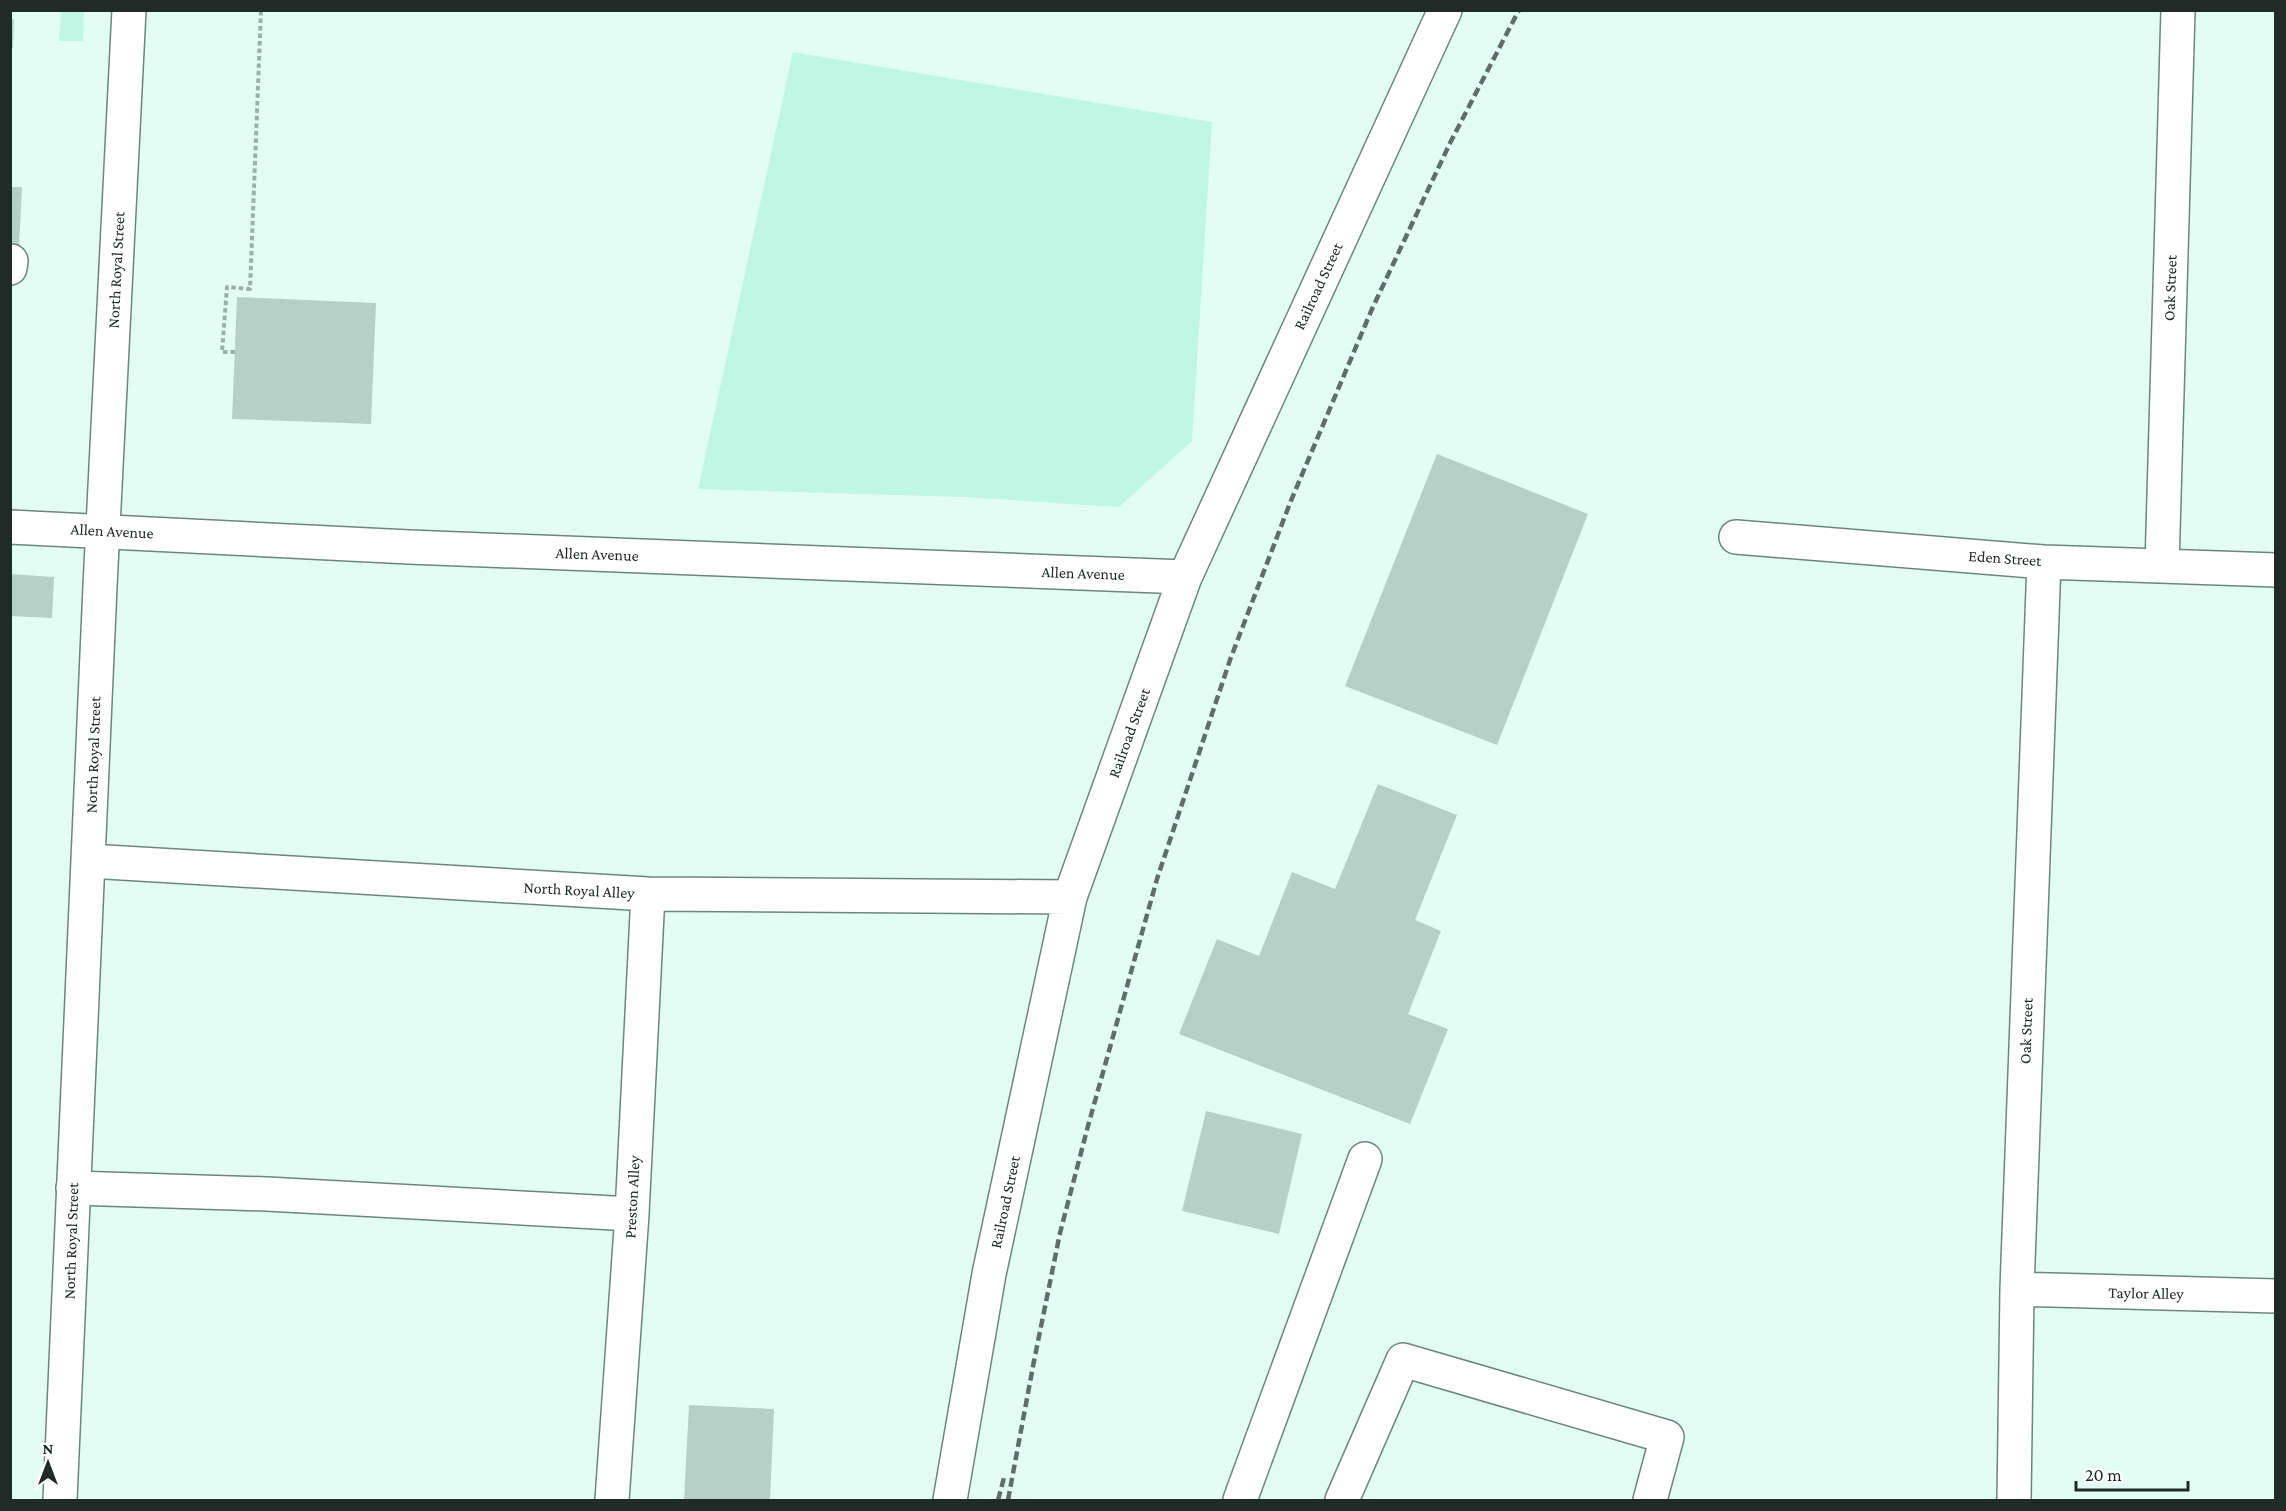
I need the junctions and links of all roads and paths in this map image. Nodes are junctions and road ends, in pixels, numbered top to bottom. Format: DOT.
graph roads {
  1 [pos="129,10"];
  2 [pos="261,10"];
  3 [pos="1445,10"];
  4 [pos="2178,10"];
  5 [pos="11,261"];
  6 [pos="10,268"];
  7 [pos="235,352"];
  8 [pos="10,527"];
  9 [pos="104,531"];
  10 [pos="1736,537"];
  11 [pos="2044,562"];
  12 [pos="2162,566"];
  13 [pos="2276,570"];
  14 [pos="1185,577"];
  15 [pos="89,861"];
  16 [pos="648,894"];
  17 [pos="1070,897"];
  18 [pos="1365,1159"];
  19 [pos="73,1188"];
  20 [pos="632,1214"];
  21 [pos="2017,1289"];
  22 [pos="2276,1296"];
  23 [pos="60,1500"];
  24 [pos="612,1500"];
  25 [pos="950,1500"];
  26 [pos="1240,1500"];
  27 [pos="1342,1500"];
  28 [pos="1650,1500"];
  29 [pos="2014,1500"];
  1 -- 9 [label="street, North Royal Street"];
  2 -- 7 [label="path"];
  3 -- 14 [label="street, Railroad Street"];
  4 -- 12 [label="street, Oak Street"];
  5 -- 6 [label="street"];
  8 -- 9 [label="street, Allen Avenue"];
  9 -- 14 [label="street, Allen Avenue"];
  9 -- 15 [label="street, North Royal Street"];
  10 -- 11 [label="street, Eden Street"];
  11 -- 12 [label="street, Eden Street"];
  11 -- 21 [label="street, Oak Street"];
  12 -- 13 [label="street, Eden Street"];
  14 -- 17 [label="street, Railroad Street"];
  15 -- 16 [label="street, North Royal Alley"];
  15 -- 19 [label="street, North Royal Street"];
  16 -- 17 [label="street, North Royal Alley"];
  16 -- 20 [label="street, Preston Alley"];
  17 -- 25 [label="street, Railroad Street"];
  18 -- 26 [label="street"];
  19 -- 20 [label="street"];
  19 -- 23 [label="street, North Royal Street"];
  20 -- 24 [label="street, Preston Alley"];
  21 -- 22 [label="street, Taylor Alley"];
  21 -- 29 [label="street, Oak Street"];
  27 -- 28 [label="street"];
}
